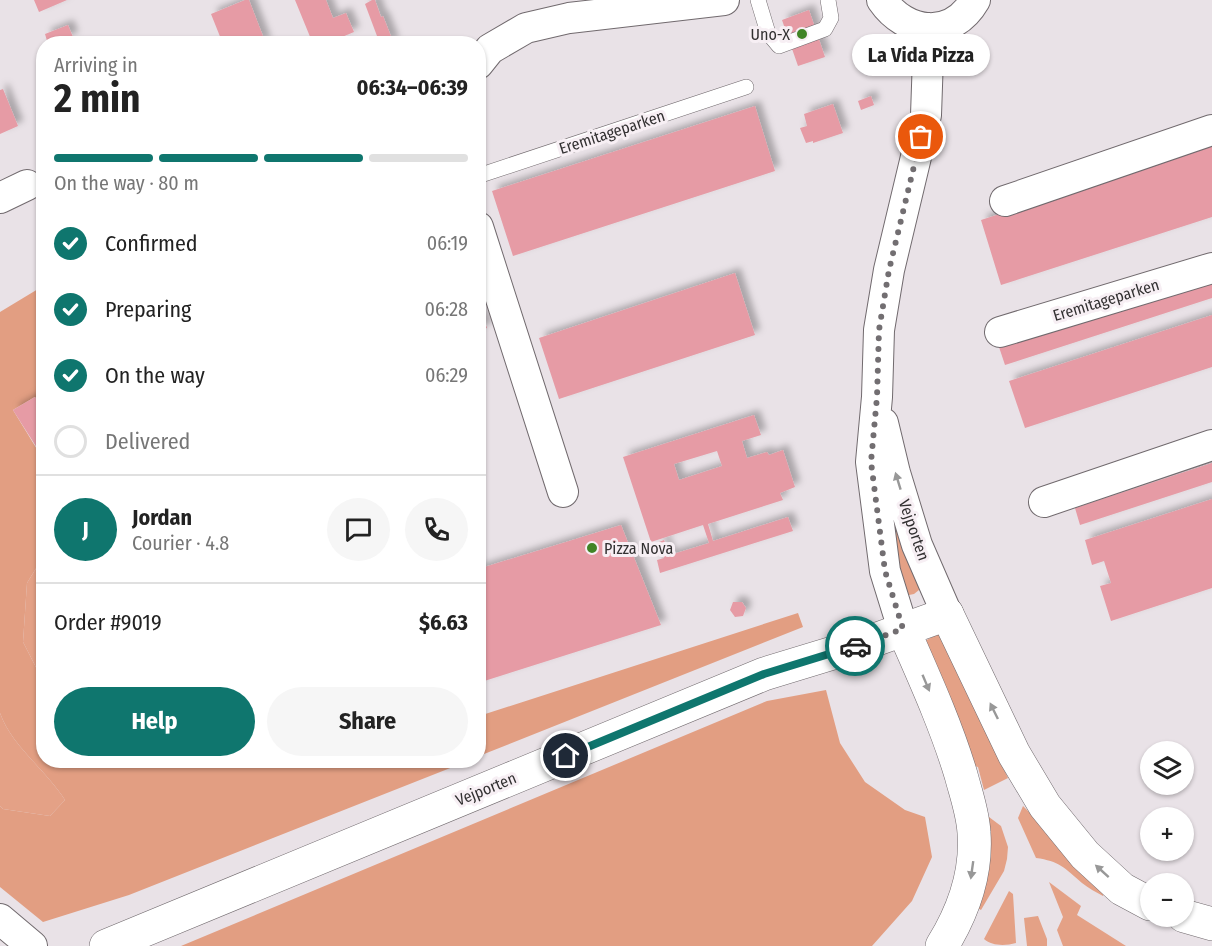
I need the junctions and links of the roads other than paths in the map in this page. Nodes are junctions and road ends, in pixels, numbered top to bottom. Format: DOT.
graph roads {
  1 [pos="724,0"];
  2 [pos="758,0"];
  3 [pos="828,0"];
  4 [pos="882,0"];
  5 [pos="975,0"];
  6 [pos="929,28"];
  7 [pos="486,54"];
  8 [pos="746,87"];
  9 [pos="1212,130"];
  10 [pos="486,173"];
  11 [pos="27,184"];
  12 [pos="0,198"];
  13 [pos="1005,201"];
  14 [pos="486,256"];
  15 [pos="1212,268"];
  16 [pos="1000,332"];
  17 [pos="877,397"];
  18 [pos="1212,445"];
  19 [pos="563,492"];
  20 [pos="1044,502"];
  21 [pos="947,614"];
  22 [pos="903,629"];
  23 [pos="1140,899"];
  24 [pos="0,919"];
  25 [pos="1194,919"];
  26 [pos="1212,924"];
  27 [pos="32,946"];
  28 [pos="106,946"];
  29 [pos="942,946"];
  1 -- 7 [label="street"];
  2 -- 3 [label="lane"];
  4 -- 6 [label="street"];
  5 -- 6 [label="street"];
  6 -- 17 [label="street, Vejporten"];
  8 -- 10 [label="lane, Eremitageparken"];
  9 -- 13 [label="street"];
  11 -- 12 [label="street"];
  14 -- 19 [label="street"];
  15 -- 16 [label="street, Eremitageparken"];
  21 -- 17 [label="street, Vejporten, one-way"];
  17 -- 22 [label="street, Vejporten"];
  18 -- 20 [label="street"];
  21 -- 22 [label="main road, Vejporten"];
  23 -- 21 [label="main road, one-way"];
  22 -- 28 [label="main road, Vejporten"];
  22 -- 29 [label="main road, one-way"];
  24 -- 27 [label="street"];
  25 -- 26 [label="main road"];
}
